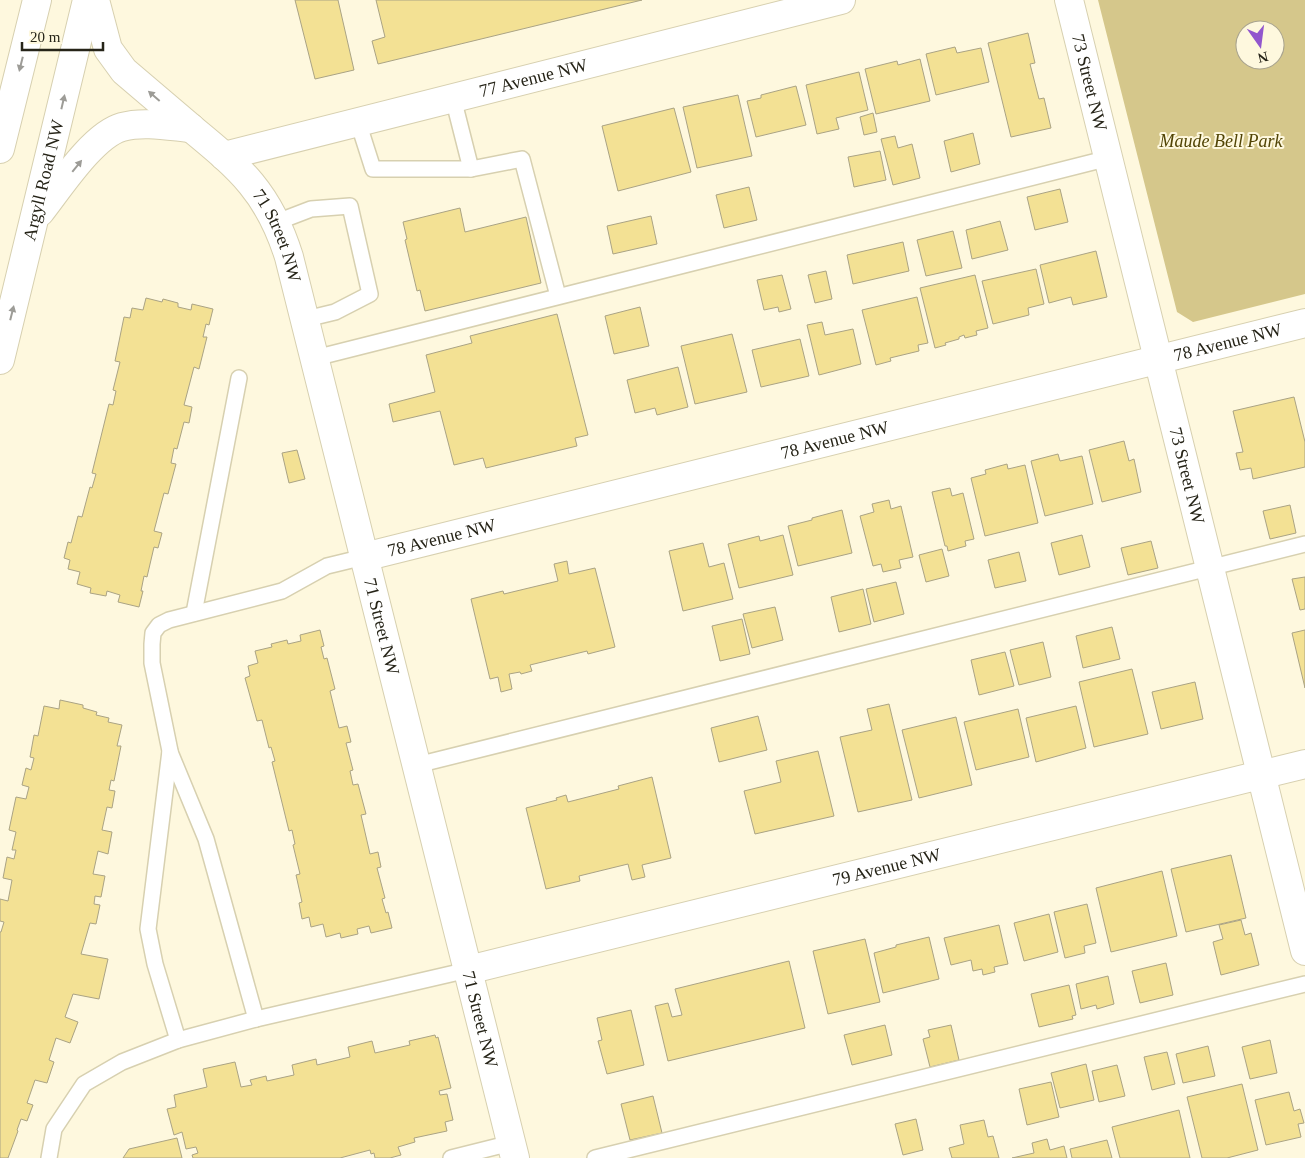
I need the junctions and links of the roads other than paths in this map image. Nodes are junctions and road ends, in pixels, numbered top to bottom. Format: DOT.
graph roads {
  1 [pos="37,0"];
  2 [pos="87,0"];
  3 [pos="96,0"];
  4 [pos="841,0"];
  5 [pos="1069,0"];
  6 [pos="453,98"];
  7 [pos="358,122"];
  8 [pos="190,128"];
  9 [pos="0,149"];
  10 [pos="224,156"];
  11 [pos="1109,158"];
  12 [pos="471,169"];
  13 [pos="35,218"];
  14 [pos="277,222"];
  15 [pos="558,296"];
  16 [pos="306,319"];
  17 [pos="1305,323"];
  18 [pos="315,358"];
  19 [pos="1158,359"];
  20 [pos="0,360"];
  21 [pos="239,378"];
  22 [pos="1305,544"];
  23 [pos="364,557"];
  24 [pos="1210,567"];
  25 [pos="194,613"];
  26 [pos="170,752"];
  27 [pos="1305,764"];
  28 [pos="417,765"];
  29 [pos="1262,775"];
  30 [pos="1305,951"];
  31 [pos="468,970"];
  32 [pos="1305,984"];
  33 [pos="256,1019"];
  34 [pos="178,1040"];
  35 [pos="513,1150"];
  36 [pos="48,1158"];
  37 [pos="451,1158"];
  38 [pos="595,1158"];
  1 -- 9 [label="street, one-way"];
  13 -- 2 [label="street, Argyll Road NW, one-way"];
  8 -- 3 [label="street, 71 Street NW, one-way"];
  4 -- 6 [label="street, 77 Avenue NW"];
  5 -- 11 [label="street, 73 Street NW"];
  6 -- 7 [label="street, 77 Avenue NW"];
  6 -- 12 [label="lane"];
  7 -- 10 [label="street, 77 Avenue NW"];
  7 -- 12 [label="lane"];
  8 -- 10 [label="street, 71 Street NW"];
  13 -- 8 [label="street, one-way"];
  10 -- 14 [label="street, 71 Street NW"];
  11 -- 15 [label="lane"];
  11 -- 19 [label="street, 73 Street NW"];
  12 -- 15 [label="lane"];
  20 -- 13 [label="street, Argyll Road NW, one-way"];
  14 -- 16 [label="street, 71 Street NW"];
  14 -- 16 [label="lane"];
  15 -- 18 [label="lane"];
  16 -- 18 [label="street, 71 Street NW"];
  17 -- 19 [label="street, 78 Avenue NW"];
  18 -- 23 [label="street, 71 Street NW"];
  19 -- 23 [label="street, 78 Avenue NW"];
  19 -- 24 [label="street, 73 Street NW"];
  21 -- 25 [label="lane"];
  22 -- 24 [label="lane"];
  23 -- 25 [label="lane"];
  23 -- 28 [label="street, 71 Street NW"];
  24 -- 28 [label="lane"];
  24 -- 29 [label="street, 73 Street NW"];
  25 -- 26 [label="lane"];
  26 -- 33 [label="lane"];
  26 -- 34 [label="lane"];
  27 -- 29 [label="street, 79 Avenue NW"];
  28 -- 31 [label="street, 71 Street NW"];
  29 -- 30 [label="street, 73 Street NW"];
  29 -- 31 [label="street, 79 Avenue NW"];
  31 -- 33 [label="lane"];
  31 -- 35 [label="street, 71 Street NW"];
  32 -- 38 [label="lane"];
  33 -- 34 [label="lane"];
  34 -- 36 [label="lane"];
  35 -- 37 [label="lane"];
}
